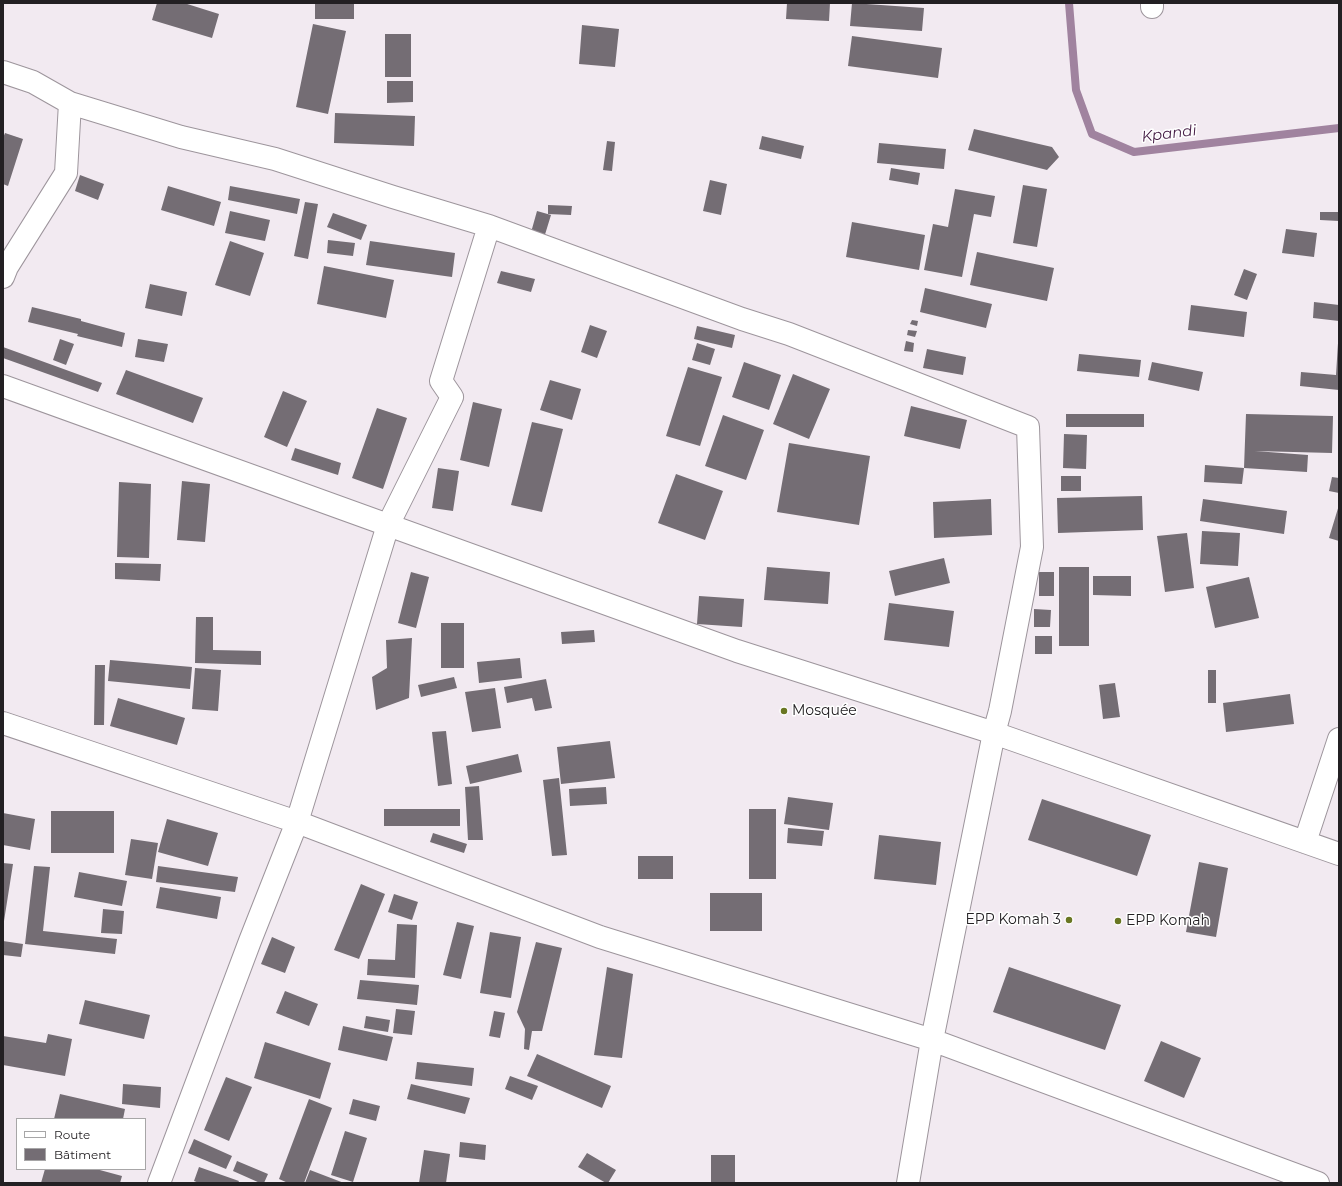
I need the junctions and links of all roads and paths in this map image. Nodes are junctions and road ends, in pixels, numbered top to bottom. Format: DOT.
graph roads {
  1 [pos="3,72"];
  2 [pos="70,103"];
  3 [pos="489,226"];
  4 [pos="3,277"];
  5 [pos="3,386"];
  6 [pos="388,525"];
  7 [pos="3,723"];
  8 [pos="994,733"];
  9 [pos="1339,739"];
  10 [pos="297,822"];
  11 [pos="1305,842"];
  12 [pos="1339,854"];
  13 [pos="932,1040"];
  14 [pos="159,1183"];
  15 [pos="908,1183"];
  16 [pos="1318,1183"];
  1 -- 2 [label="street"];
  2 -- 3 [label="street"];
  2 -- 4 [label="street"];
  3 -- 6 [label="street"];
  3 -- 8 [label="street"];
  5 -- 6 [label="street"];
  6 -- 8 [label="street"];
  6 -- 10 [label="street"];
  7 -- 10 [label="street"];
  8 -- 11 [label="street"];
  8 -- 13 [label="street"];
  9 -- 11 [label="street"];
  10 -- 13 [label="street"];
  10 -- 14 [label="street"];
  11 -- 12 [label="street"];
  13 -- 15 [label="street"];
  13 -- 16 [label="street"];
}
